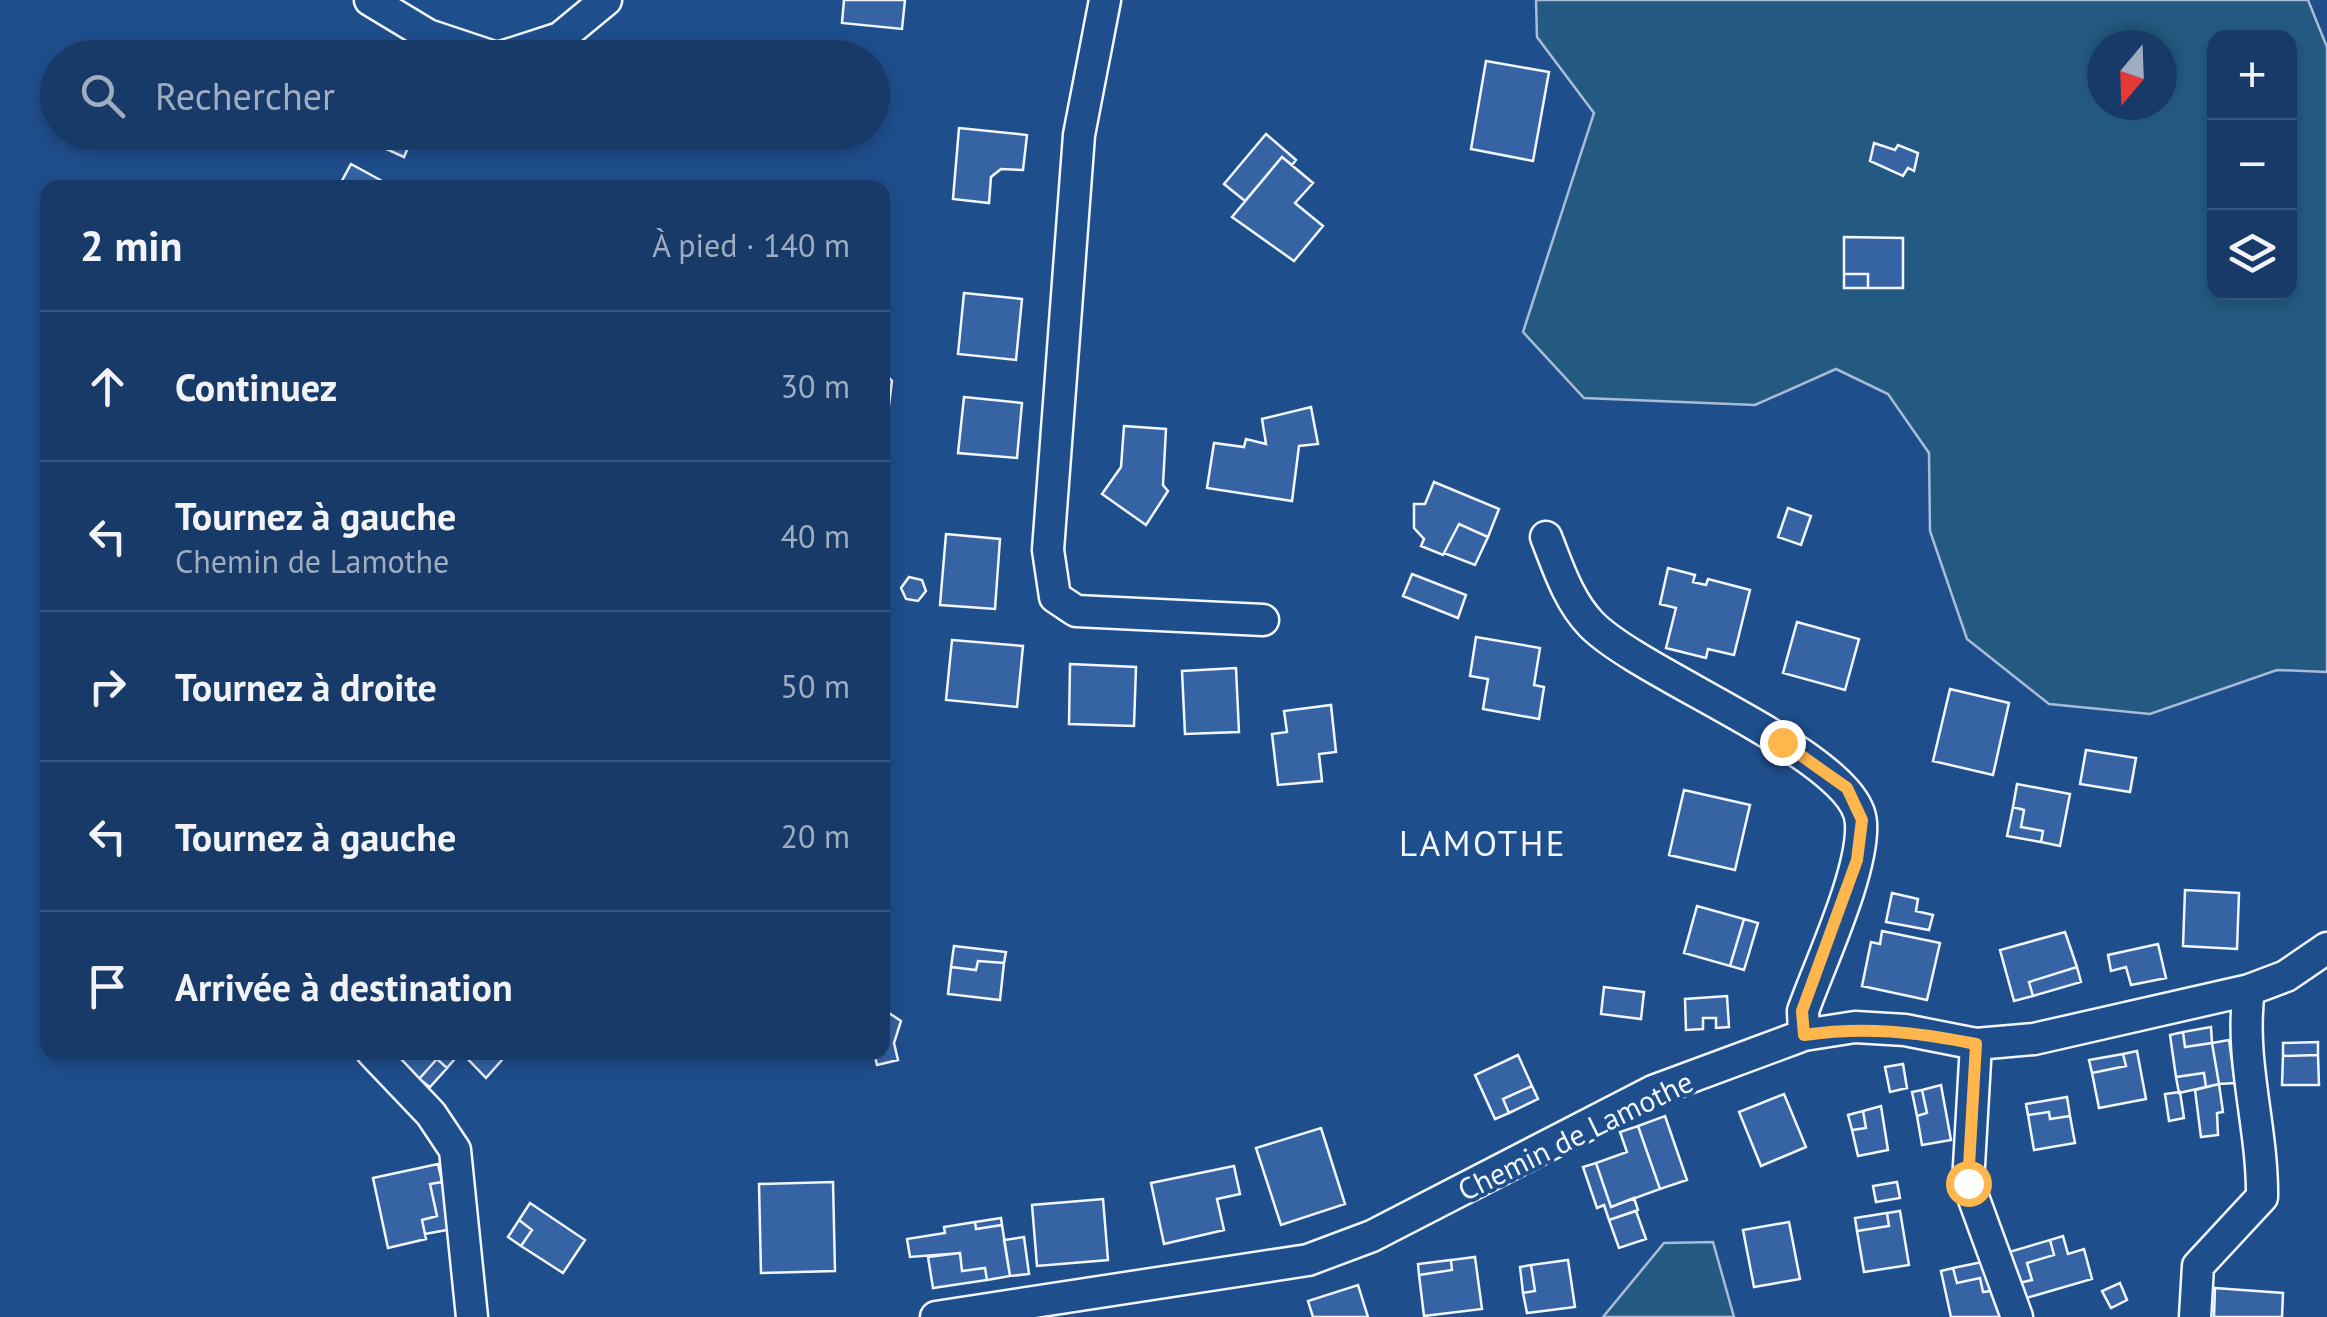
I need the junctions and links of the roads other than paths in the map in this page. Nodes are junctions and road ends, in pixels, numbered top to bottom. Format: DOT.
graph roads {
  1 [pos="370,0"];
  2 [pos="606,0"];
  3 [pos="1104,0"];
  4 [pos="445,40"];
  5 [pos="554,40"];
  6 [pos="1546,536"];
  7 [pos="1263,620"];
  8 [pos="2327,948"];
  9 [pos="2250,990"];
  10 [pos="1804,1035"];
  11 [pos="1976,1044"];
  12 [pos="380,1060"];
  13 [pos="472,1317"];
  14 [pos="936,1317"];
  15 [pos="2018,1317"];
  16 [pos="2195,1317"];
  1 -- 4 [label="street"];
  2 -- 5 [label="street"];
  3 -- 7 [label="street"];
  6 -- 10 [label="street"];
  8 -- 9 [label="street, Chemin de Lamothe"];
  9 -- 11 [label="street, Chemin de Lamothe"];
  9 -- 16 [label="street"];
  10 -- 11 [label="street, Chemin de Lamothe"];
  10 -- 14 [label="street, Chemin de Lamothe"];
  11 -- 15 [label="street"];
  12 -- 13 [label="street"];
}
